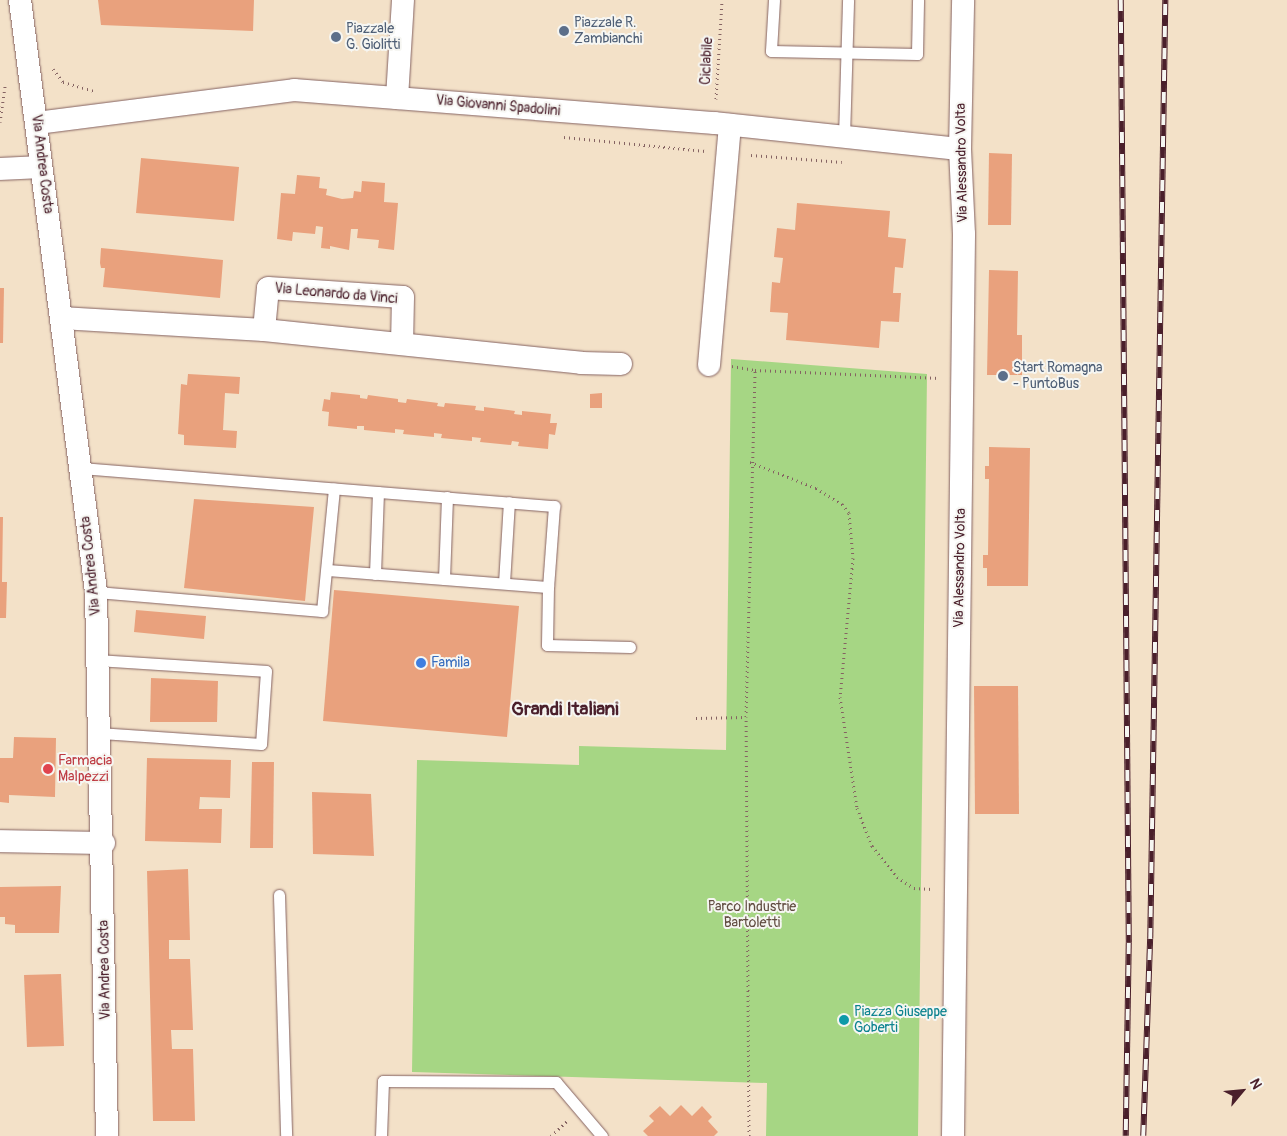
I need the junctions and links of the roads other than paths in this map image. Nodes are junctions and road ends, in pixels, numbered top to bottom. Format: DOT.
graph roads {
  1 [pos="20,0"];
  2 [pos="403,0"];
  3 [pos="774,0"];
  4 [pos="848,0"];
  5 [pos="918,0"];
  6 [pos="963,0"];
  7 [pos="846,52"];
  8 [pos="397,98"];
  9 [pos="37,123"];
  10 [pos="722,124"];
  11 [pos="844,137"];
  12 [pos="960,149"];
  13 [pos="41,167"];
  14 [pos="0,169"];
  15 [pos="61,318"];
  16 [pos="264,330"];
  17 [pos="402,344"];
  18 [pos="621,364"];
  19 [pos="709,365"];
  20 [pos="80,468"];
  21 [pos="334,489"];
  22 [pos="378,492"];
  23 [pos="447,497"];
  24 [pos="509,502"];
  25 [pos="327,570"];
  26 [pos="375,574"];
  27 [pos="444,579"];
  28 [pos="504,584"];
  29 [pos="548,587"];
  30 [pos="96,592"];
  31 [pos="630,646"];
  32 [pos="98,660"];
  33 [pos="100,734"];
  34 [pos="0,841"];
  35 [pos="104,843"];
  36 [pos="279,895"];
  37 [pos="107,1136"];
  38 [pos="286,1136"];
  39 [pos="381,1136"];
  40 [pos="602,1136"];
  41 [pos="952,1136"];
  1 -- 9 [label="street, Via Andrea Costa"];
  2 -- 8 [label="street"];
  3 -- 7 [label="lane"];
  4 -- 7 [label="lane"];
  5 -- 7 [label="lane"];
  6 -- 12 [label="street, Via Alessandro Volta"];
  7 -- 11 [label="lane"];
  8 -- 9 [label="street, Via Giovanni Spadolini"];
  8 -- 10 [label="street, Via Giovanni Spadolini"];
  9 -- 13 [label="street, Via Andrea Costa"];
  10 -- 11 [label="street, Via Giovanni Spadolini"];
  10 -- 19 [label="street"];
  11 -- 12 [label="street, Via Giovanni Spadolini"];
  12 -- 41 [label="street, Via Alessandro Volta"];
  13 -- 14 [label="street"];
  13 -- 15 [label="street, Via Andrea Costa"];
  15 -- 16 [label="street"];
  15 -- 20 [label="street, Via Andrea Costa"];
  16 -- 17 [label="street"];
  16 -- 17 [label="street, Via Leonardo da Vinci"];
  17 -- 18 [label="street"];
  20 -- 21 [label="lane"];
  20 -- 30 [label="street, Via Andrea Costa"];
  21 -- 22 [label="lane"];
  21 -- 25 [label="lane"];
  22 -- 23 [label="lane"];
  22 -- 26 [label="lane"];
  23 -- 24 [label="lane"];
  23 -- 27 [label="lane"];
  24 -- 28 [label="lane"];
  24 -- 29 [label="lane"];
  25 -- 26 [label="lane"];
  25 -- 30 [label="lane"];
  26 -- 27 [label="lane"];
  27 -- 28 [label="lane"];
  28 -- 29 [label="lane"];
  29 -- 31 [label="lane"];
  30 -- 32 [label="street, Via Andrea Costa"];
  32 -- 33 [label="street, Via Andrea Costa"];
  32 -- 33 [label="lane"];
  33 -- 35 [label="street, Via Andrea Costa"];
  34 -- 35 [label="street"];
  35 -- 37 [label="street, Via Andrea Costa"];
  36 -- 38 [label="lane"];
  39 -- 40 [label="lane"];
}
